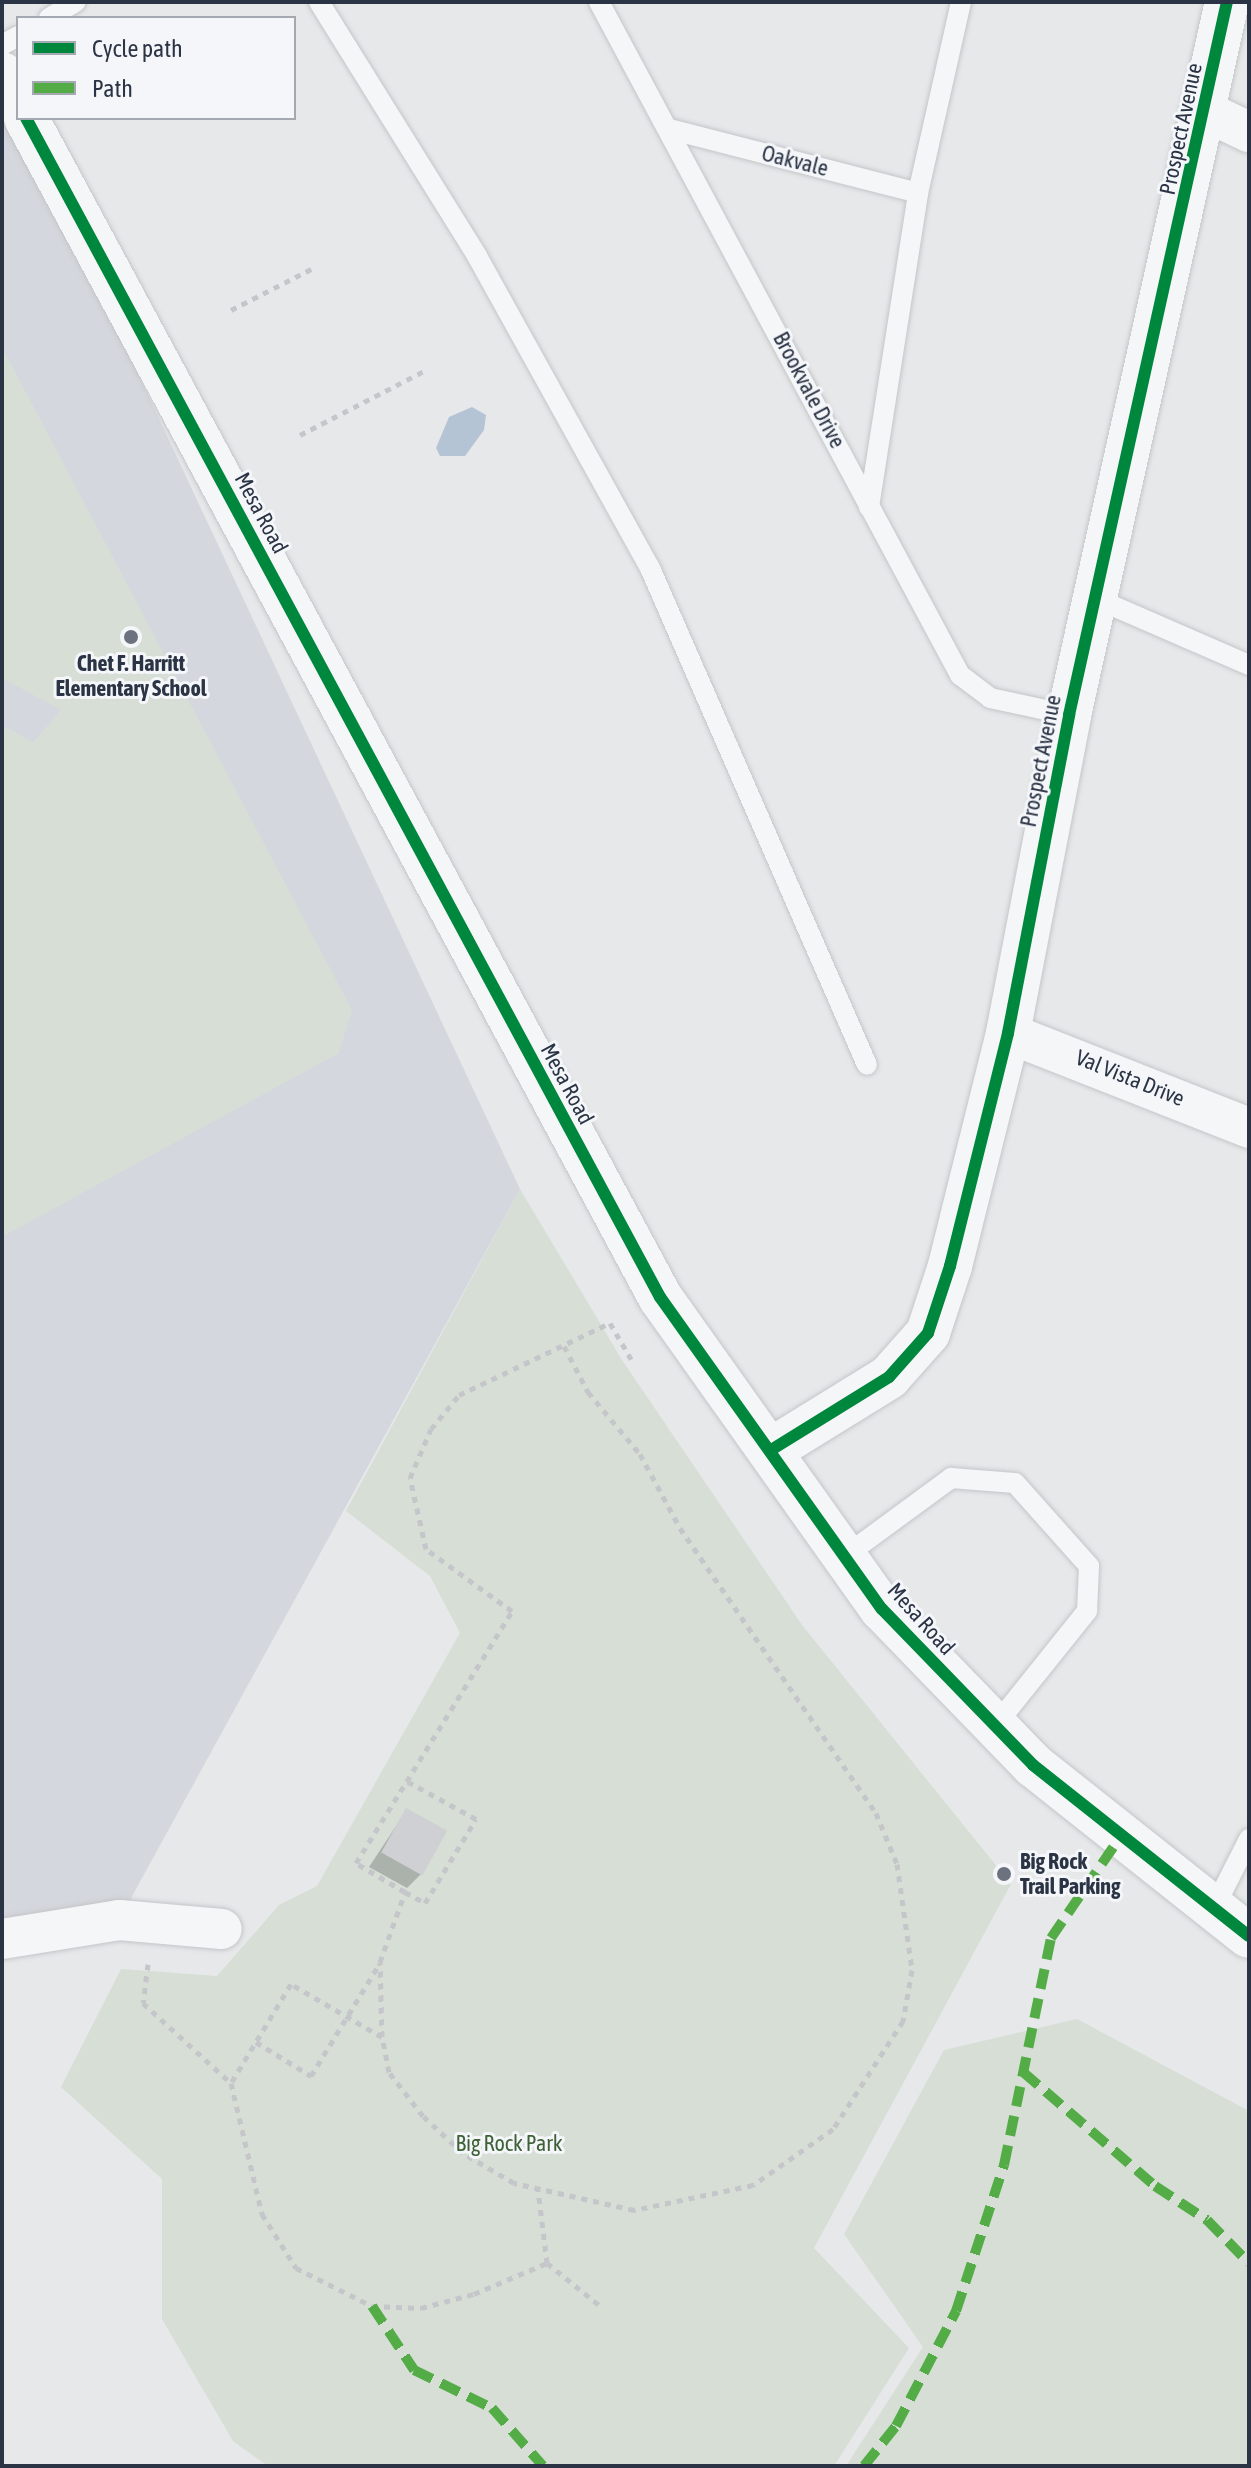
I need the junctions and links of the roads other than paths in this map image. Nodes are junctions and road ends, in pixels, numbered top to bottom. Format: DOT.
graph roads {
  1 [pos="76,2"];
  2 [pos="319,2"];
  3 [pos="599,2"];
  4 [pos="961,2"];
  5 [pos="1227,2"];
  6 [pos="52,16"];
  7 [pos="2,74"];
  8 [pos="16,100"];
  9 [pos="1207,112"];
  10 [pos="27,120"];
  11 [pos="673,130"];
  12 [pos="1249,132"];
  13 [pos="918,193"];
  14 [pos="869,507"];
  15 [pos="1097,599"];
  16 [pos="1249,665"];
  17 [pos="1069,715"];
  18 [pos="1008,1033"];
  19 [pos="867,1065"];
  20 [pos="1249,1128"];
  21 [pos="771,1450"];
  22 [pos="845,1556"];
  23 [pos="995,1726"];
  24 [pos="1249,1839"];
  25 [pos="1213,1910"];
  26 [pos="222,1929"];
  27 [pos="1249,1936"];
  28 [pos="2,1939"];
  1 -- 6 [label="lane"];
  2 -- 19 [label="lane"];
  3 -- 11 [label="lane, Brookvale Drive"];
  4 -- 13 [label="lane"];
  5 -- 9 [label="street, Prospect Avenue"];
  7 -- 8 [label="street"];
  9 -- 12 [label="street"];
  9 -- 15 [label="street, Prospect Avenue"];
  10 -- 21 [label="street, Mesa Road"];
  11 -- 13 [label="lane, Oakvale"];
  11 -- 14 [label="lane, Brookvale Drive"];
  13 -- 14 [label="lane"];
  14 -- 17 [label="lane, Brookvale Drive"];
  15 -- 16 [label="lane"];
  15 -- 17 [label="street, Prospect Avenue"];
  17 -- 18 [label="street, Prospect Avenue"];
  18 -- 20 [label="street, Val Vista Drive"];
  18 -- 21 [label="street, Prospect Avenue"];
  21 -- 22 [label="street, Mesa Road"];
  22 -- 23 [label="street, Mesa Road"];
  22 -- 23 [label="lane"];
  23 -- 25 [label="street, Mesa Road"];
  24 -- 25 [label="lane"];
  25 -- 27 [label="street, Mesa Road"];
  26 -- 28 [label="street"];
}
